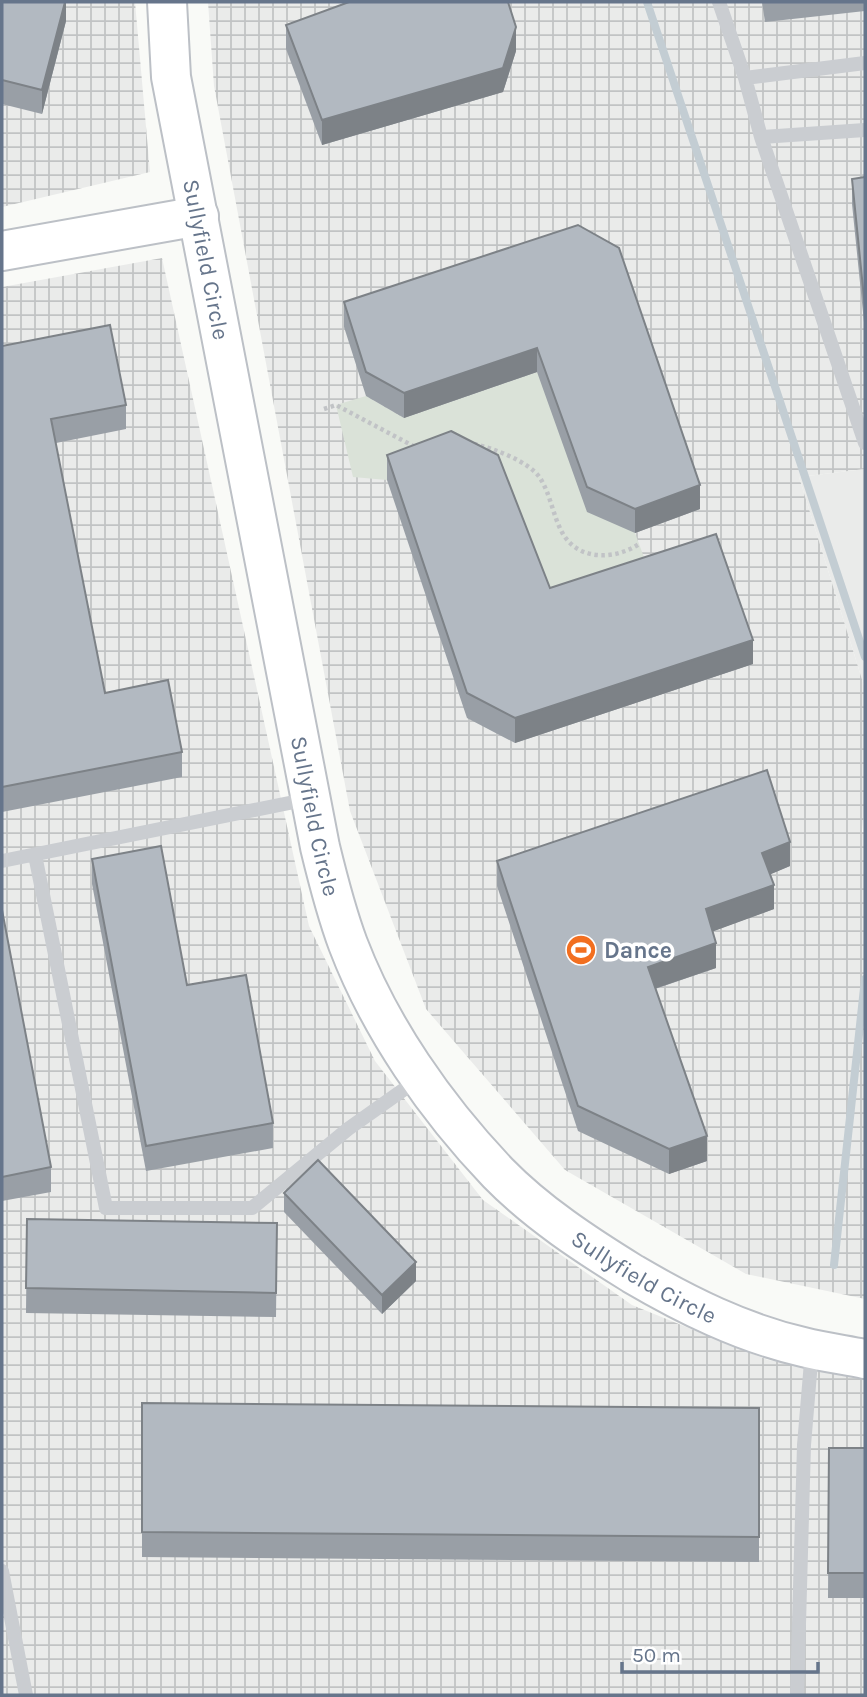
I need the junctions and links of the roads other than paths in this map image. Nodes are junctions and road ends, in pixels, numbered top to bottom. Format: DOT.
graph roads {
  1 [pos="167,2"];
  2 [pos="719,2"];
  3 [pos="865,64"];
  4 [pos="745,78"];
  5 [pos="865,130"];
  6 [pos="761,137"];
  7 [pos="199,216"];
  8 [pos="2,251"];
  9 [pos="865,443"];
  10 [pos="310,799"];
  11 [pos="35,855"];
  12 [pos="2,861"];
  13 [pos="421,1077"];
  14 [pos="812,1349"];
  15 [pos="865,1359"];
  16 [pos="2,1571"];
  17 [pos="26,1695"];
  18 [pos="797,1695"];
  1 -- 7 [label="street, Sullyfield Circle"];
  2 -- 4 [label="lane"];
  3 -- 4 [label="lane"];
  4 -- 6 [label="lane"];
  5 -- 6 [label="lane"];
  6 -- 9 [label="lane"];
  7 -- 8 [label="street"];
  7 -- 10 [label="street, Sullyfield Circle"];
  10 -- 11 [label="lane"];
  10 -- 13 [label="street, Sullyfield Circle"];
  11 -- 12 [label="lane"];
  11 -- 13 [label="lane"];
  13 -- 14 [label="street, Sullyfield Circle"];
  14 -- 15 [label="street, Sullyfield Circle"];
  14 -- 18 [label="lane"];
  16 -- 17 [label="lane"];
}
